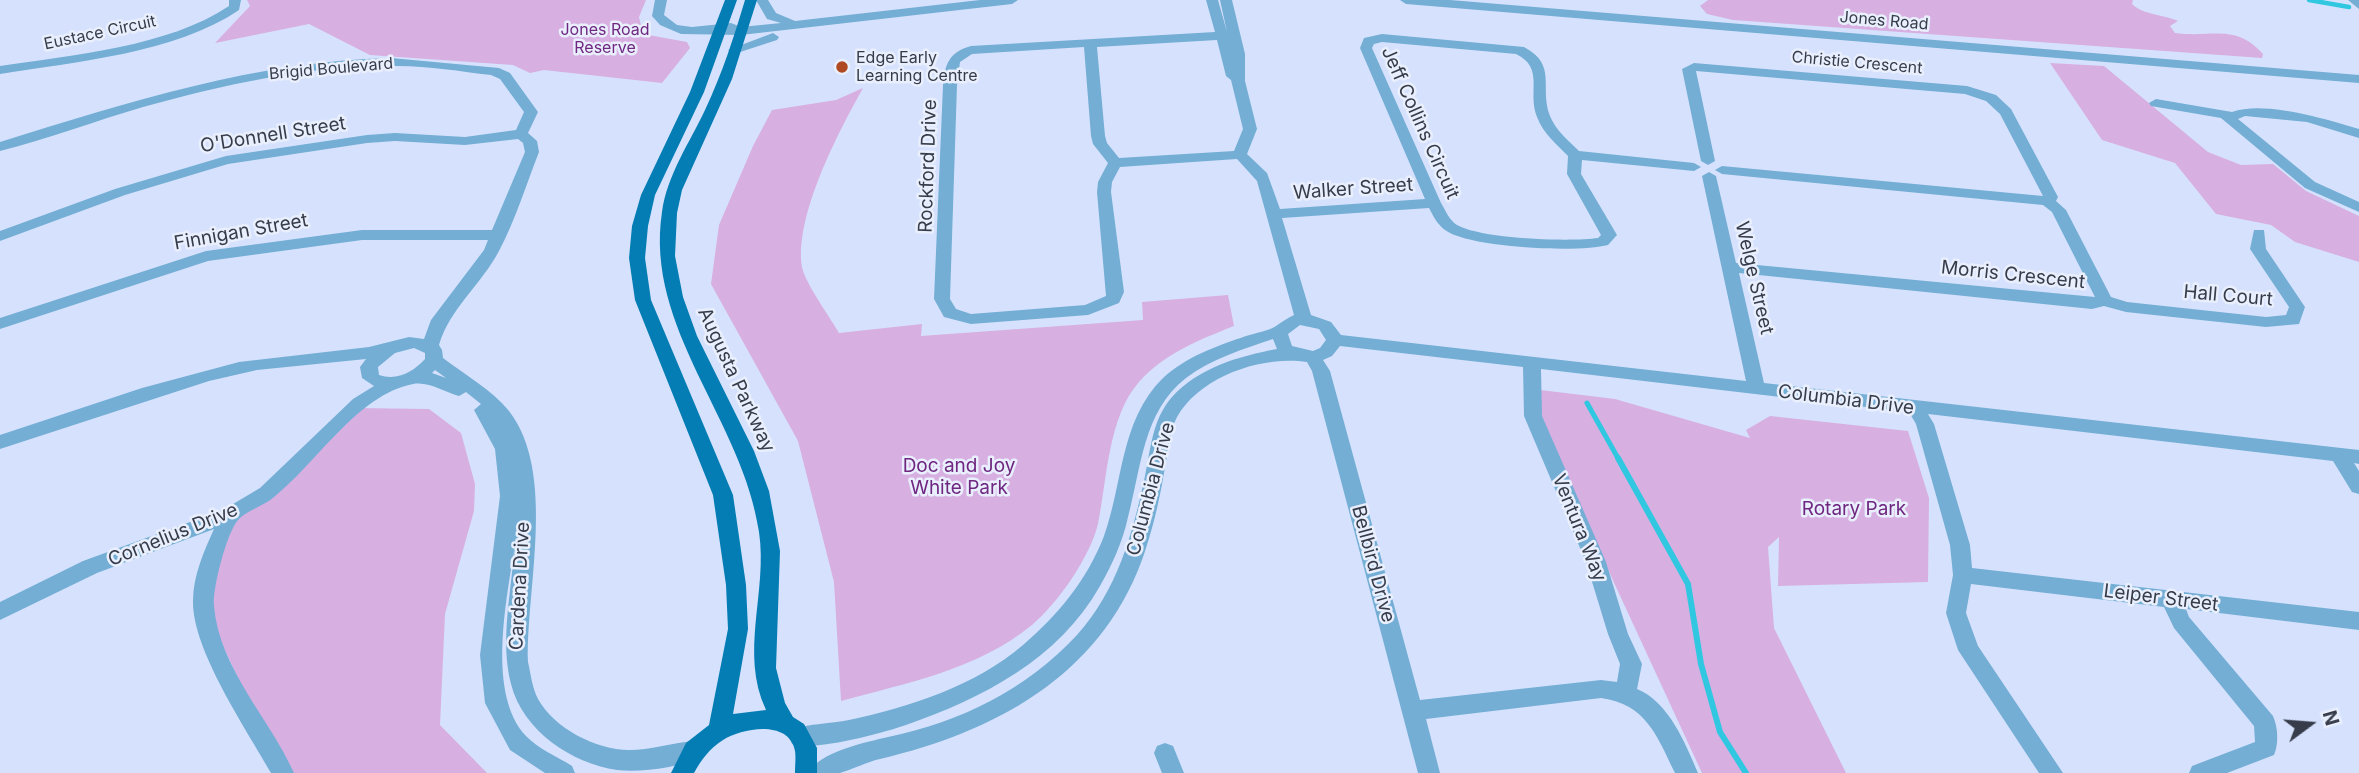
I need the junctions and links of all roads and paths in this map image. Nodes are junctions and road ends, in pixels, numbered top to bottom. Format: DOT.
graph roads {
  1 [pos="235,0"];
  2 [pos="661,0"];
  3 [pos="731,0"];
  4 [pos="751,0"];
  5 [pos="762,0"];
  6 [pos="1012,0"];
  7 [pos="1212,0"];
  8 [pos="1406,0"];
  9 [pos="2354,0"];
  10 [pos="1229,1"];
  11 [pos="928,5"];
  12 [pos="2359,5"];
  13 [pos="844,20"];
  14 [pos="789,21"];
  15 [pos="743,28"];
  16 [pos="721,29"];
  17 [pos="1228,35"];
  18 [pos="1090,44"];
  19 [pos="734,50"];
  20 [pos="0,69"];
  21 [pos="2359,79"];
  22 [pos="2157,103"];
  23 [pos="2228,115"];
  24 [pos="521,134"];
  25 [pos="2359,134"];
  26 [pos="0,148"];
  27 [pos="1240,155"];
  28 [pos="1575,155"];
  29 [pos="1115,163"];
  30 [pos="1708,169"];
  31 [pos="2047,201"];
  32 [pos="1434,203"];
  33 [pos="2359,208"];
  34 [pos="1274,214"];
  35 [pos="2259,233"];
  36 [pos="499,235"];
  37 [pos="0,236"];
  38 [pos="1730,267"];
  39 [pos="2103,300"];
  40 [pos="1304,320"];
  41 [pos="0,324"];
  42 [pos="437,324"];
  43 [pos="1281,330"];
  44 [pos="1334,340"];
  45 [pos="406,343"];
  46 [pos="387,349"];
  47 [pos="432,353"];
  48 [pos="1291,353"];
  49 [pos="348,357"];
  50 [pos="1312,357"];
  51 [pos="1532,364"];
  52 [pos="370,373"];
  53 [pos="414,378"];
  54 [pos="394,383"];
  55 [pos="1757,390"];
  56 [pos="359,403"];
  57 [pos="1916,409"];
  58 [pos="0,442"];
  59 [pos="2339,455"];
  60 [pos="2359,457"];
  61 [pos="2359,487"];
  62 [pos="230,515"];
  63 [pos="1963,575"];
  64 [pos="2171,599"];
  65 [pos="0,612"];
  66 [pos="2359,621"];
  67 [pos="1626,691"];
  68 [pos="1412,711"];
  69 [pos="719,729"];
  70 [pos="793,730"];
  71 [pos="693,751"];
  72 [pos="283,773"];
  73 [pos="564,773"];
  74 [pos="682,773"];
  75 [pos="806,773"];
  76 [pos="820,773"];
  77 [pos="1429,773"];
  78 [pos="1687,773"];
  79 [pos="2052,773"];
  80 [pos="2200,773"];
  1 -- 20 [label="street, Eustace Circuit"];
  2 -- 16 [label="street"];
  3 -- 16 [label="main road"];
  4 -- 15 [label="main road"];
  5 -- 14 [label="street"];
  6 -- 11 [label="street"];
  7 -- 17 [label="street"];
  8 -- 21 [label="street, Jones Road"];
  9 -- 12 [label="street"];
  10 -- 17 [label="street"];
  11 -- 13 [label="street"];
  11 -- 14 [label="street"];
  13 -- 15 [label="street"];
  13 -- 19 [label="street"];
  14 -- 15 [label="street"];
  15 -- 16 [label="street"];
  15 -- 19 [label="main road, Augusta Parkway"];
  16 -- 69 [label="main road"];
  17 -- 18 [label="street, Rockford Drive"];
  17 -- 27 [label="street"];
  18 -- 29 [label="street"];
  18 -- 29 [label="street, Rockford Drive"];
  19 -- 70 [label="main road, Augusta Parkway"];
  22 -- 23 [label="street"];
  23 -- 25 [label="street"];
  23 -- 33 [label="street"];
  24 -- 26 [label="street, Brigid Boulevard"];
  24 -- 36 [label="street, Brigid Boulevard"];
  24 -- 37 [label="street, O'Donnell Street"];
  27 -- 29 [label="street"];
  27 -- 34 [label="street"];
  28 -- 30 [label="street"];
  28 -- 32 [label="street, Jeff Collins Circuit"];
  28 -- 32 [label="street, Jeff Collins Circuit"];
  30 -- 31 [label="street"];
  30 -- 31 [label="street, Christie Crescent"];
  30 -- 38 [label="street, Welge Street"];
  31 -- 39 [label="street, Morris Crescent"];
  32 -- 34 [label="street, Walker Street"];
  34 -- 40 [label="street"];
  35 -- 39 [label="street, Hall Court"];
  36 -- 41 [label="street, Finnigan Street"];
  36 -- 42 [label="street, Brigid Boulevard"];
  38 -- 39 [label="street, Morris Crescent"];
  38 -- 55 [label="street, Welge Street"];
  40 -- 43 [label="street"];
  40 -- 44 [label="street"];
  42 -- 45 [label="street, Brigid Boulevard"];
  42 -- 47 [label="street, Brigid Boulevard"];
  43 -- 48 [label="street"];
  43 -- 70 [label="street, Columbia Drive"];
  44 -- 50 [label="street"];
  44 -- 51 [label="street, Columbia Drive"];
  45 -- 46 [label="street"];
  45 -- 47 [label="street"];
  46 -- 49 [label="street"];
  46 -- 52 [label="street, Cornelius Drive"];
  47 -- 53 [label="street"];
  47 -- 71 [label="street, Cardena Drive"];
  48 -- 50 [label="street"];
  48 -- 76 [label="street, Columbia Drive"];
  49 -- 52 [label="street"];
  49 -- 58 [label="street"];
  50 -- 68 [label="street, Bellbird Drive"];
  51 -- 55 [label="street, Columbia Drive"];
  51 -- 67 [label="street, Ventura Way"];
  52 -- 54 [label="street"];
  52 -- 56 [label="street, Cornelius Drive"];
  53 -- 54 [label="street"];
  53 -- 73 [label="street, Cardena Drive"];
  54 -- 56 [label="street, Cornelius Drive"];
  55 -- 57 [label="street, Columbia Drive"];
  56 -- 62 [label="street, Cornelius Drive"];
  57 -- 59 [label="street, Columbia Drive"];
  57 -- 63 [label="street"];
  59 -- 60 [label="street, Columbia Drive"];
  59 -- 61 [label="street"];
  62 -- 65 [label="street, Cornelius Drive"];
  62 -- 72 [label="street"];
  63 -- 64 [label="street, Leiper Street"];
  63 -- 79 [label="street"];
  64 -- 66 [label="street, Leiper Street"];
  64 -- 80 [label="street"];
  67 -- 68 [label="street"];
  67 -- 78 [label="street"];
  68 -- 77 [label="street, Bellbird Drive"];
  69 -- 70 [label="main road"];
  69 -- 71 [label="main road"];
  70 -- 75 [label="main road, Augusta Parkway"];
  71 -- 74 [label="main road"];
}
